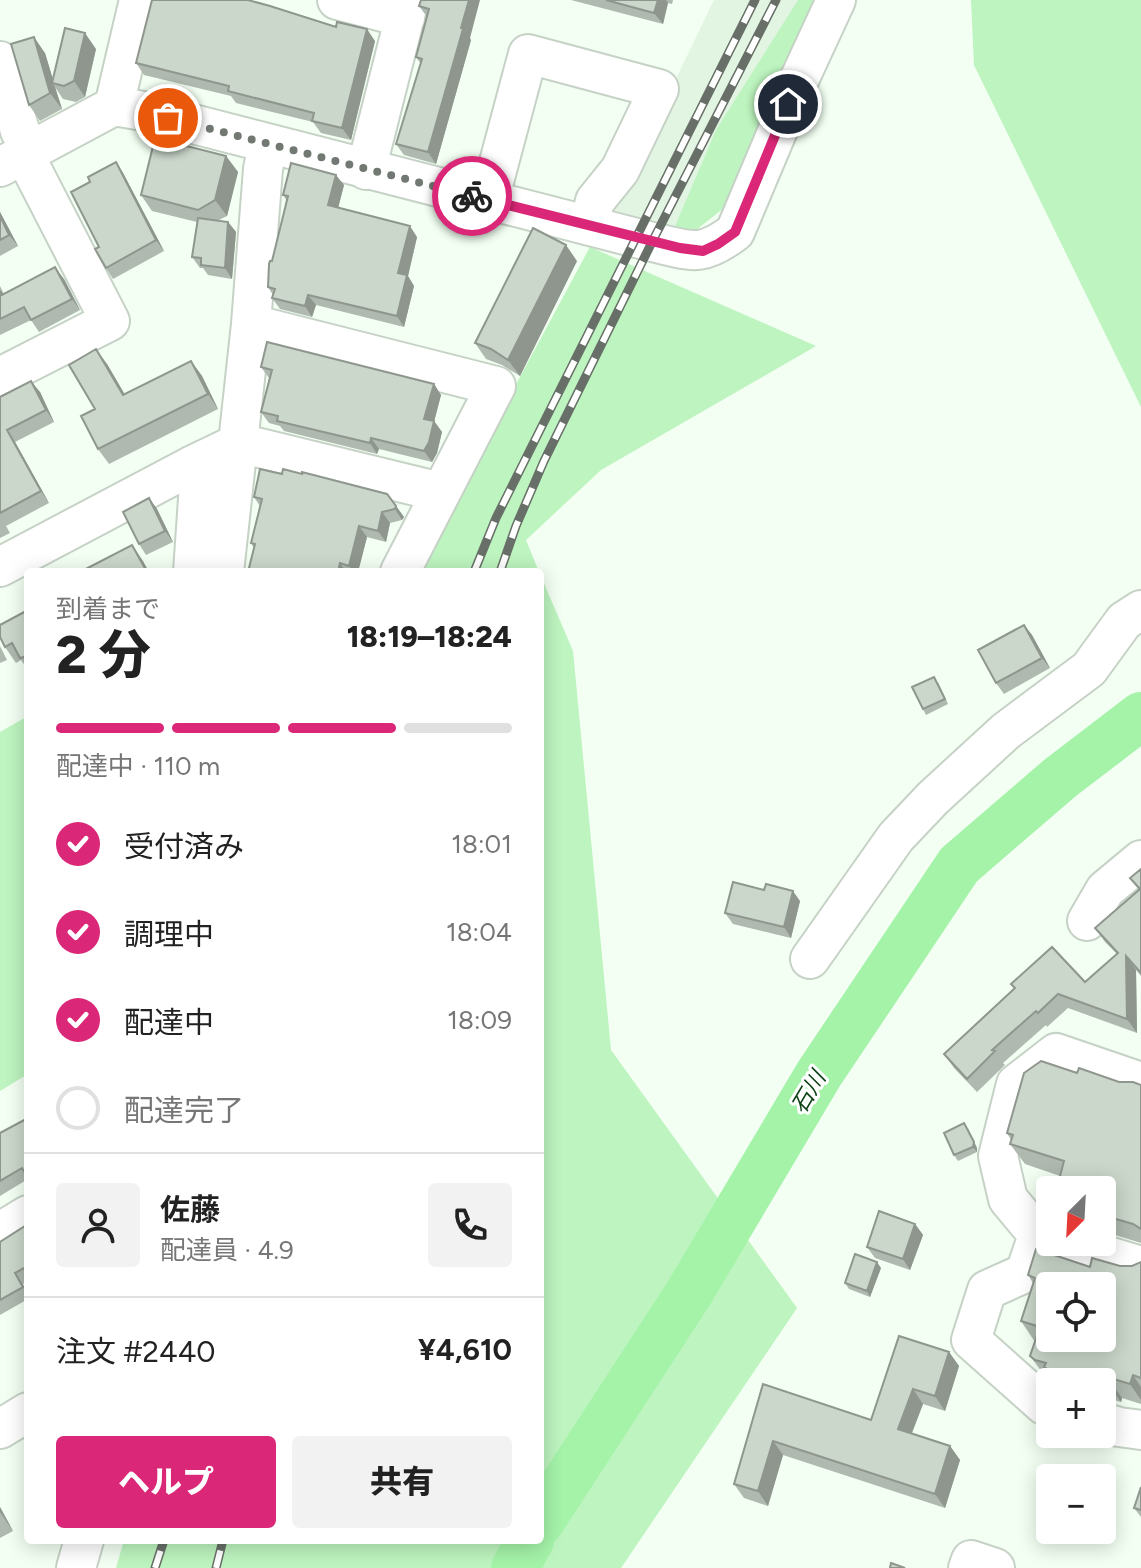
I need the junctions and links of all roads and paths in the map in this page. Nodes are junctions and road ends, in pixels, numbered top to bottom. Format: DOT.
graph roads {
  1 [pos="139,0"];
  2 [pos="337,0"];
  3 [pos="836,0"];
  4 [pos="407,9"];
  5 [pos="0,61"];
  6 [pos="114,106"];
  7 [pos="268,144"];
  8 [pos="19,157"];
  9 [pos="366,170"];
  10 [pos="489,200"];
  11 [pos="589,225"];
  12 [pos="251,324"];
  13 [pos="0,377"];
  14 [pos="239,443"];
  15 [pos="191,466"];
  16 [pos="440,492"];
  17 [pos="0,567"];
  18 [pos="193,568"];
  19 [pos="224,568"];
  20 [pos="402,568"];
  21 [pos="1141,610"];
  22 [pos="1141,860"];
  23 [pos="1087,921"];
  24 [pos="810,959"];
  25 [pos="1141,1082"];
  26 [pos="24,1217"];
  27 [pos="1036,1225"];
  28 [pos="0,1232"];
  29 [pos="1037,1256"];
  30 [pos="1108,1256"];
  31 [pos="1141,1266"];
  32 [pos="1036,1398"];
  33 [pos="24,1414"];
  34 [pos="1116,1426"];
  35 [pos="0,1429"];
  36 [pos="1141,1430"];
  37 [pos="83,1544"];
  38 [pos="76,1568"];
  39 [pos="968,1568"];
  40 [pos="995,1568"];
  1 -- 6 [label="street"];
  2 -- 4 [label="street"];
  3 -- 11 [label="street"];
  4 -- 9 [label="street"];
  5 -- 8 [label="street"];
  6 -- 7 [label="street"];
  6 -- 8 [label="street"];
  7 -- 9 [label="street"];
  7 -- 12 [label="street"];
  8 -- 13 [label="street"];
  9 -- 10 [label="street"];
  10 -- 11 [label="street"];
  10 -- 11 [label="street"];
  12 -- 14 [label="street"];
  12 -- 16 [label="street"];
  14 -- 15 [label="street"];
  14 -- 16 [label="street"];
  14 -- 19 [label="street"];
  15 -- 17 [label="street"];
  15 -- 18 [label="street"];
  16 -- 20 [label="street"];
  21 -- 24 [label="street"];
  22 -- 23 [label="street"];
  25 -- 27 [label="street"];
  26 -- 28 [label="street"];
  29 -- 32 [label="street"];
  30 -- 31 [label="street"];
  33 -- 35 [label="street"];
  34 -- 36 [label="street"];
  37 -- 38 [label="street"];
  39 -- 40 [label="street"];
}
